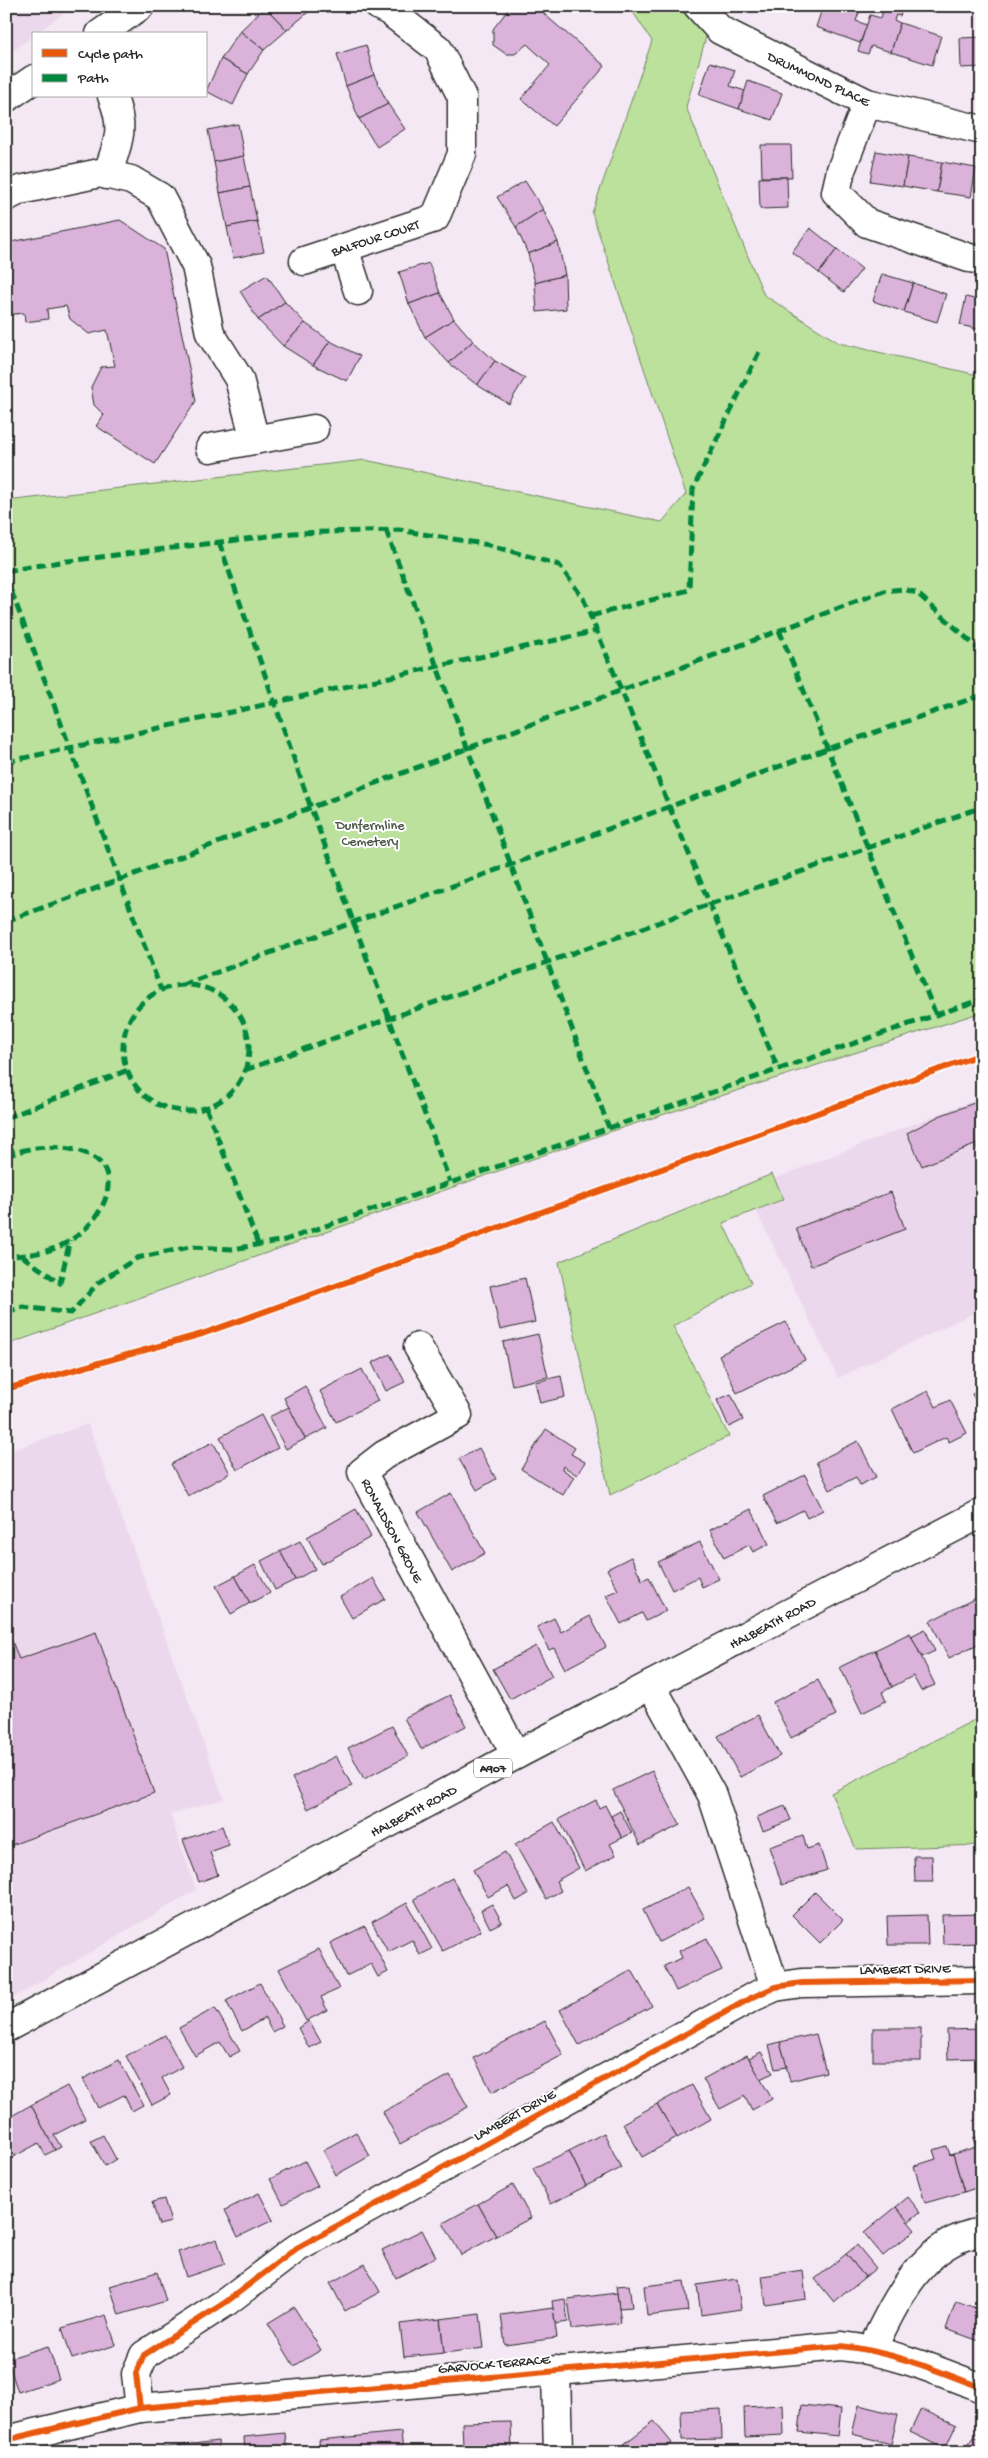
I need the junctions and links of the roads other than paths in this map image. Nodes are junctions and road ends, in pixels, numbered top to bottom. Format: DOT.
graph roads {
  1 [pos="140,6"];
  2 [pos="379,6"];
  3 [pos="698,6"];
  4 [pos="103,32"];
  5 [pos="32,80"];
  6 [pos="6,98"];
  7 [pos="113,98"];
  8 [pos="866,103"];
  9 [pos="982,130"];
  10 [pos="107,175"];
  11 [pos="6,197"];
  12 [pos="344,248"];
  13 [pos="304,260"];
  14 [pos="982,260"];
  15 [pos="358,290"];
  16 [pos="314,429"];
  17 [pos="255,440"];
  18 [pos="210,448"];
  19 [pos="418,1347"];
  20 [pos="982,1513"];
  21 [pos="651,1685"];
  22 [pos="516,1756"];
  23 [pos="982,1980"];
  24 [pos="776,1987"];
  25 [pos="6,2028"];
  26 [pos="982,2232"];
  27 [pos="872,2350"];
  28 [pos="556,2370"];
  29 [pos="982,2388"];
  30 [pos="140,2408"];
  31 [pos="6,2440"];
  32 [pos="558,2452"];
  1 -- 4 [label="street"];
  2 -- 12 [label="street, BALFOUR COURT"];
  3 -- 8 [label="street, DRUMMOND PLACE"];
  5 -- 6 [label="street"];
  7 -- 10 [label="street"];
  8 -- 9 [label="street, DRUMMOND PLACE"];
  8 -- 14 [label="street"];
  10 -- 11 [label="street"];
  10 -- 17 [label="street"];
  12 -- 13 [label="street, BALFOUR COURT"];
  12 -- 15 [label="street"];
  16 -- 17 [label="street"];
  17 -- 18 [label="street"];
  19 -- 22 [label="street, RONALDSON GROVE"];
  20 -- 21 [label="street, HALBEATH ROAD / A907"];
  21 -- 22 [label="street, HALBEATH ROAD / A907"];
  21 -- 24 [label="street"];
  22 -- 25 [label="street, HALBEATH ROAD / A907"];
  23 -- 24 [label="street, LAMBERT DRIVE"];
  24 -- 30 [label="street, LAMBERT DRIVE"];
  26 -- 27 [label="street"];
  27 -- 28 [label="street, GARVOCK TERRACE"];
  27 -- 29 [label="street, GARVOCK TERRACE"];
  28 -- 30 [label="street, GARVOCK TERRACE"];
  28 -- 32 [label="street, GARVOCK TERRACE"];
  30 -- 31 [label="street, GARVOCK TERRACE"];
}
